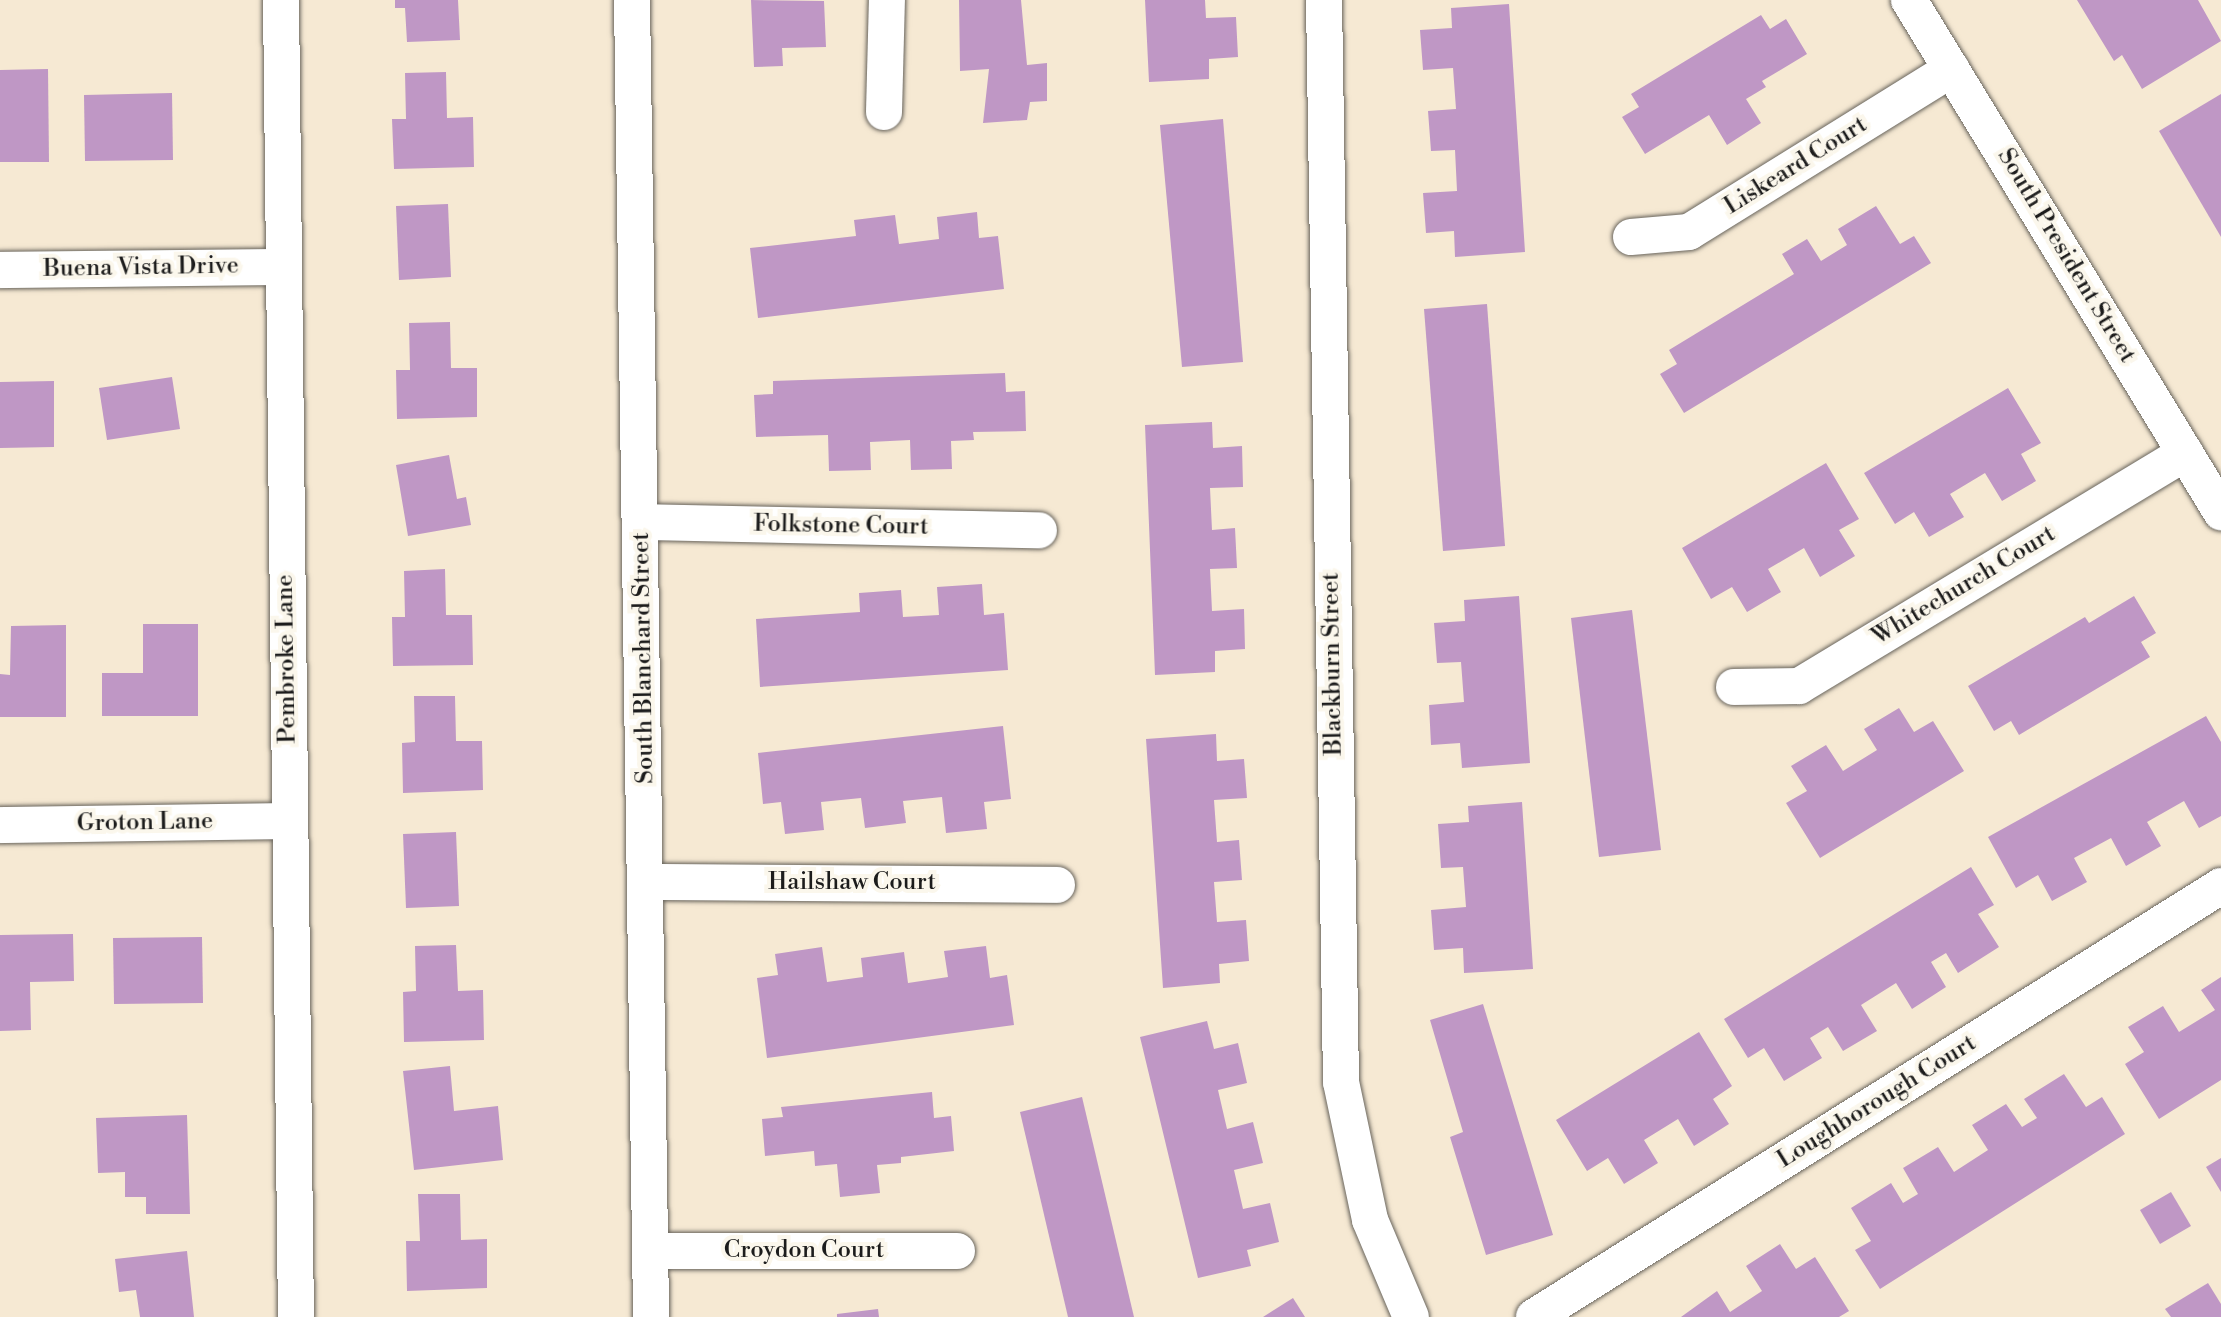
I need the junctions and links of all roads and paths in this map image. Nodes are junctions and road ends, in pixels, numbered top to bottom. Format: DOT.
graph roads {
  1 [pos="281,0"];
  2 [pos="632,0"];
  3 [pos="887,0"];
  4 [pos="1324,0"];
  5 [pos="1909,0"];
  6 [pos="1952,69"];
  7 [pos="884,112"];
  8 [pos="1631,237"];
  9 [pos="282,267"];
  10 [pos="0,270"];
  11 [pos="2185,453"];
  12 [pos="2221,512"];
  13 [pos="642,522"];
  14 [pos="1039,530"];
  15 [pos="1734,687"];
  16 [pos="289,821"];
  17 [pos="0,825"];
  18 [pos="646,882"];
  19 [pos="1057,885"];
  20 [pos="2221,886"];
  21 [pos="651,1251"];
  22 [pos="957,1251"];
  23 [pos="296,1317"];
  24 [pos="651,1317"];
  25 [pos="1411,1317"];
  26 [pos="1534,1317"];
  1 -- 9 [label="street, Pembroke Lane"];
  2 -- 13 [label="street, South Blanchard Street"];
  3 -- 7 [label="street"];
  4 -- 25 [label="street, Blackburn Street"];
  5 -- 6 [label="street, South President Street"];
  6 -- 8 [label="street, Liskeard Court"];
  6 -- 11 [label="street, South President Street"];
  9 -- 10 [label="street, Buena Vista Drive"];
  9 -- 16 [label="street, Pembroke Lane"];
  11 -- 12 [label="street, South President Street"];
  11 -- 15 [label="street, Whitechurch Court"];
  13 -- 14 [label="street, Folkstone Court"];
  13 -- 18 [label="street, South Blanchard Street"];
  16 -- 17 [label="street, Groton Lane"];
  16 -- 23 [label="street, Pembroke Lane"];
  18 -- 19 [label="street, Hailshaw Court"];
  18 -- 21 [label="street, South Blanchard Street"];
  20 -- 26 [label="street, Loughborough Court"];
  21 -- 22 [label="street, Croydon Court"];
  21 -- 24 [label="street, South Blanchard Street"];
}
